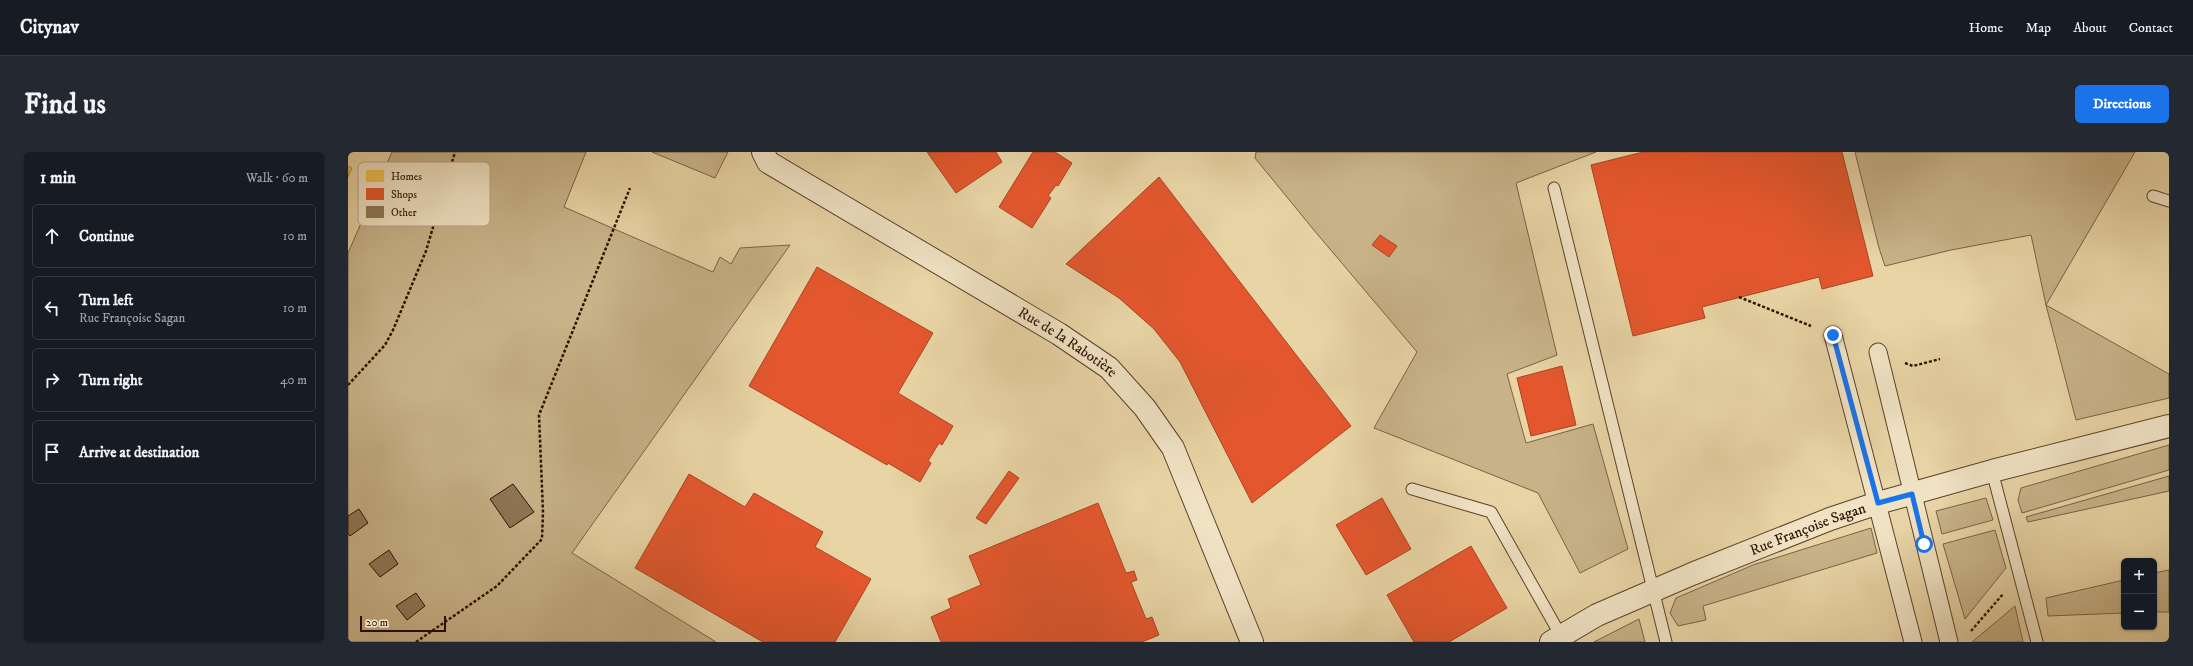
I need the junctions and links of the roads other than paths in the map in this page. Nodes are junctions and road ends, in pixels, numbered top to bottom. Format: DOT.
graph roads {
  1 [pos="763,152"];
  2 [pos="1554,188"];
  3 [pos="2153,196"];
  4 [pos="2169,201"];
  5 [pos="1833,335"];
  6 [pos="1878,352"];
  7 [pos="2169,426"];
  8 [pos="1992,471"];
  9 [pos="1412,488"];
  10 [pos="1912,494"];
  11 [pos="1878,503"];
  12 [pos="1653,592"];
  13 [pos="1556,639"];
  14 [pos="1252,642"];
  15 [pos="1666,642"];
  16 [pos="1913,642"];
  17 [pos="1949,642"];
  18 [pos="2037,642"];
  1 -- 14 [label="street, Rue de la Rabotière"];
  2 -- 12 [label="lane"];
  3 -- 4 [label="lane"];
  5 -- 11 [label="street"];
  6 -- 10 [label="street"];
  7 -- 8 [label="street, Rue Françoise Sagan"];
  8 -- 10 [label="street, Rue Françoise Sagan"];
  8 -- 18 [label="lane"];
  9 -- 13 [label="lane"];
  10 -- 11 [label="street, Rue Françoise Sagan"];
  10 -- 17 [label="street"];
  11 -- 12 [label="street, Rue Françoise Sagan"];
  11 -- 16 [label="street"];
  12 -- 13 [label="street, Rue Françoise Sagan"];
  12 -- 15 [label="lane"];
}
